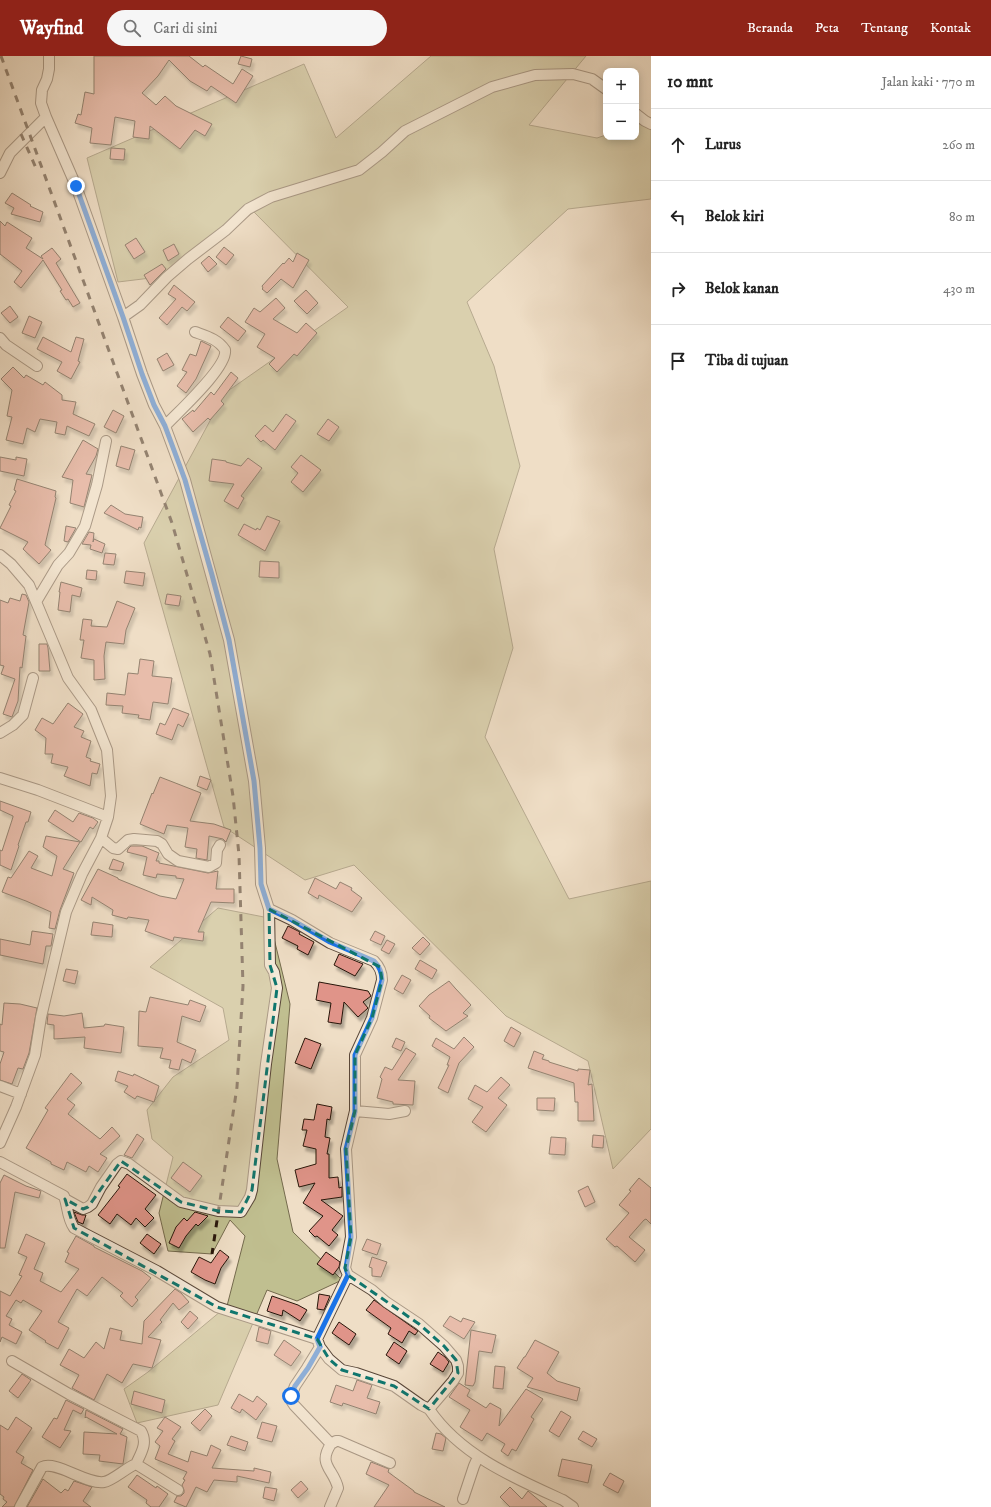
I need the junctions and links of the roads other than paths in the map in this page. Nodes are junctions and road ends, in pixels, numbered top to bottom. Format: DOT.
graph roads {
  1 [pos="49,56"];
  2 [pos="603,87"];
  3 [pos="639,116"];
  4 [pos="46,117"];
  5 [pos="651,124"];
  6 [pos="0,173"];
  7 [pos="123,317"];
  8 [pos="195,332"];
  9 [pos="0,338"];
  10 [pos="37,366"];
  11 [pos="165,426"];
  12 [pos="106,441"];
  13 [pos="0,555"];
  14 [pos="36,602"];
  15 [pos="34,678"];
  16 [pos="0,734"];
  17 [pos="0,778"];
  18 [pos="108,818"];
  19 [pos="101,838"];
  20 [pos="220,845"];
  21 [pos="269,909"];
  22 [pos="0,1086"];
  23 [pos="21,1094"];
  24 [pos="405,1111"];
  25 [pos="355,1112"];
  26 [pos="0,1143"];
  27 [pos="0,1162"];
  28 [pos="65,1199"];
  29 [pos="348,1275"];
  30 [pos="318,1343"];
  31 [pos="12,1361"];
  32 [pos="429,1409"];
  33 [pos="331,1444"];
  34 [pos="478,1457"];
  35 [pos="390,1463"];
  36 [pos="136,1464"];
  37 [pos="178,1490"];
  38 [pos="463,1499"];
  39 [pos="20,1507"];
  40 [pos="330,1507"];
  41 [pos="573,1507"];
  1 -- 4 [label="street"];
  2 -- 7 [label="street"];
  3 -- 5 [label="street"];
  4 -- 6 [label="street"];
  4 -- 7 [label="street"];
  7 -- 11 [label="street"];
  8 -- 11 [label="street"];
  9 -- 10 [label="street"];
  11 -- 21 [label="street"];
  12 -- 14 [label="street"];
  13 -- 14 [label="street"];
  14 -- 18 [label="street"];
  15 -- 16 [label="street"];
  17 -- 18 [label="street"];
  18 -- 19 [label="street"];
  19 -- 20 [label="street"];
  19 -- 23 [label="street"];
  21 -- 25 [label="street"];
  21 -- 28 [label="street"];
  22 -- 23 [label="street"];
  23 -- 26 [label="street"];
  24 -- 25 [label="street"];
  25 -- 29 [label="street"];
  27 -- 28 [label="street"];
  28 -- 30 [label="street"];
  29 -- 30 [label="street"];
  29 -- 32 [label="street"];
  30 -- 32 [label="street"];
  30 -- 33 [label="street"];
  31 -- 36 [label="street"];
  32 -- 34 [label="street"];
  33 -- 35 [label="street"];
  33 -- 40 [label="street"];
  34 -- 38 [label="street"];
  34 -- 41 [label="street"];
  36 -- 37 [label="street"];
  36 -- 39 [label="street"];
}
